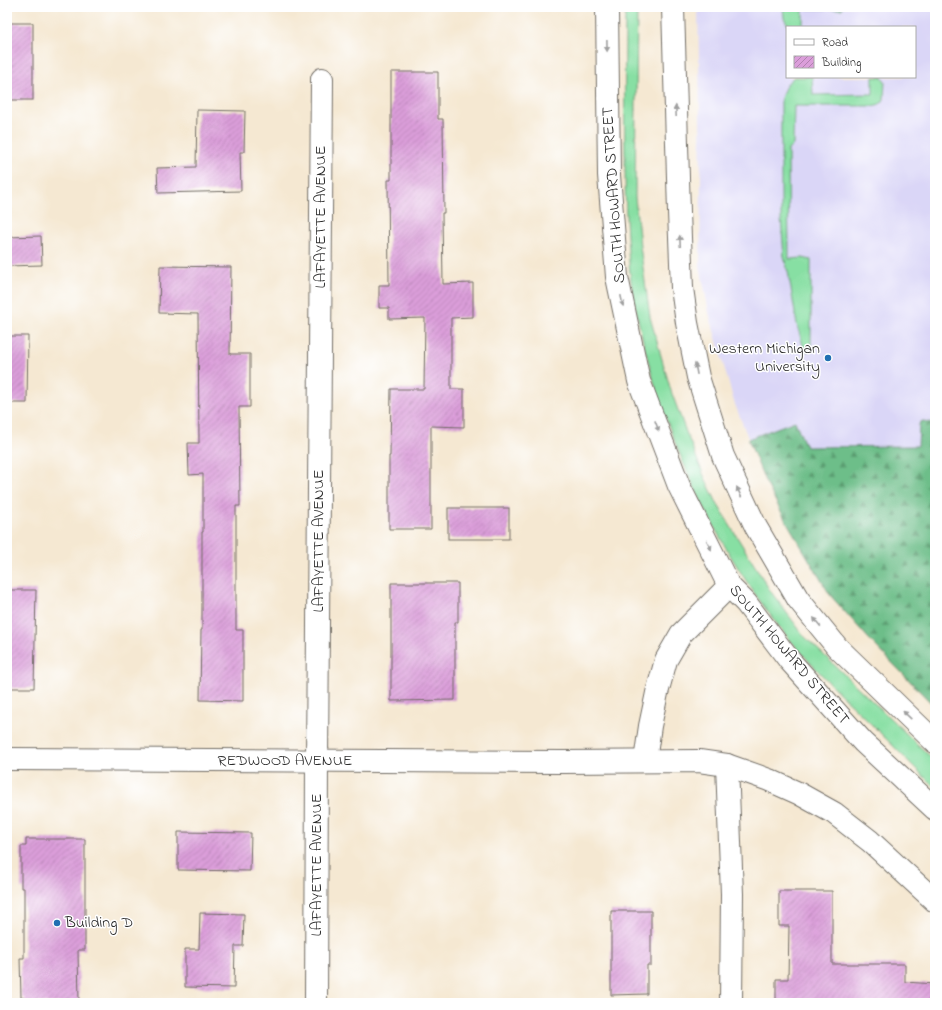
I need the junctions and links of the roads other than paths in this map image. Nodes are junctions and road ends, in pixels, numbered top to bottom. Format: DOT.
graph roads {
  1 [pos="607,7"];
  2 [pos="673,7"];
  3 [pos="322,79"];
  4 [pos="729,586"];
  5 [pos="935,742"];
  6 [pos="7,759"];
  7 [pos="317,761"];
  8 [pos="645,761"];
  9 [pos="727,765"];
  10 [pos="935,809"];
  11 [pos="935,901"];
  12 [pos="316,1003"];
  13 [pos="731,1003"];
  1 -- 4 [label="street, SOUTH HOWARD STREET, one-way"];
  5 -- 2 [label="street, one-way"];
  3 -- 7 [label="street, LAFAYETTE AVENUE"];
  4 -- 8 [label="street"];
  4 -- 10 [label="street, SOUTH HOWARD STREET"];
  6 -- 7 [label="street, REDWOOD AVENUE"];
  7 -- 8 [label="street, REDWOOD AVENUE"];
  7 -- 12 [label="street, LAFAYETTE AVENUE"];
  8 -- 9 [label="street, REDWOOD AVENUE"];
  9 -- 11 [label="street, REDWOOD AVENUE"];
  9 -- 13 [label="street"];
}
